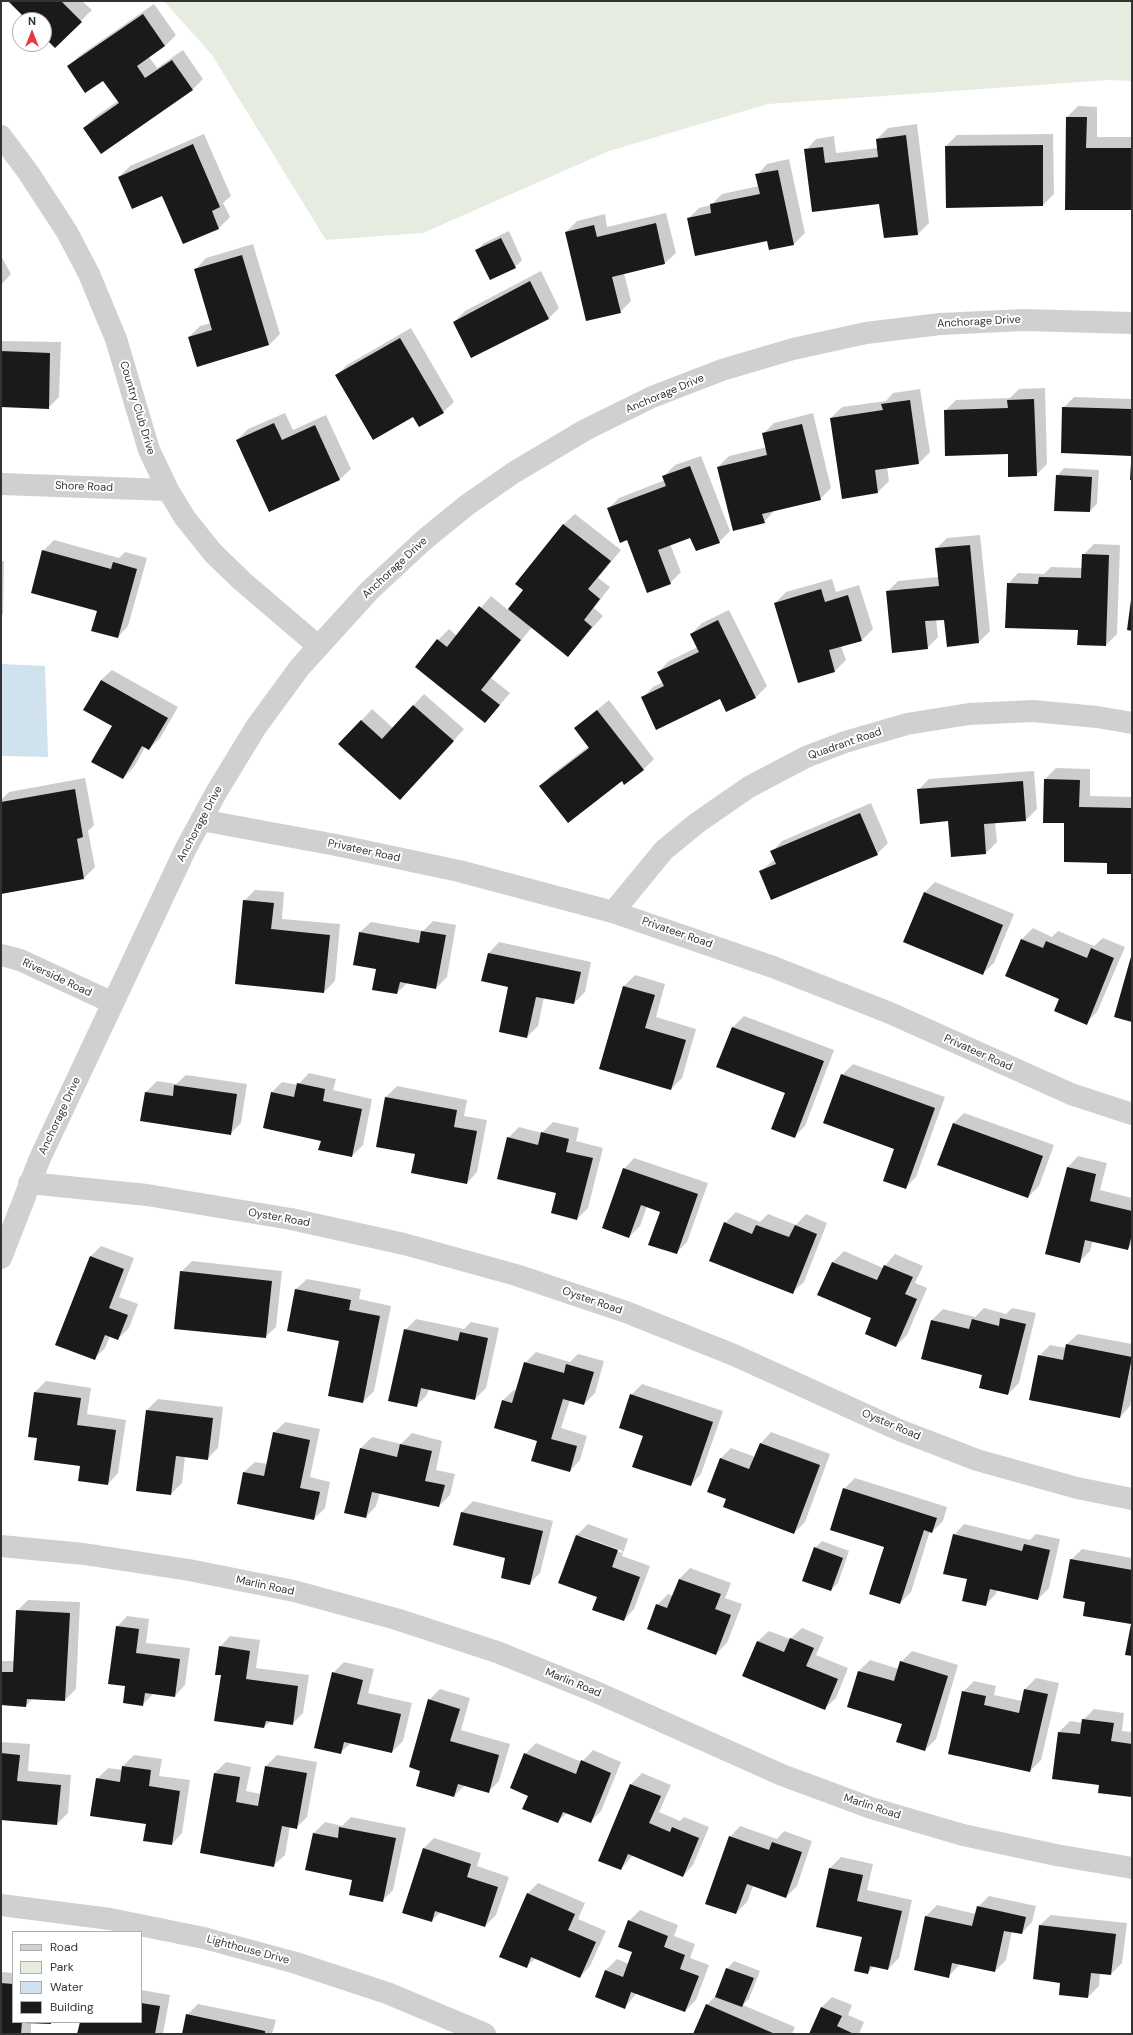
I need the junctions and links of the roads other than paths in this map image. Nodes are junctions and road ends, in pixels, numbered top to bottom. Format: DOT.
graph roads {
  1 [pos="1,136"];
  2 [pos="1132,323"];
  3 [pos="1,484"];
  4 [pos="168,490"];
  5 [pos="318,646"];
  6 [pos="1132,724"];
  7 [pos="201,820"];
  8 [pos="613,912"];
  9 [pos="1,955"];
  10 [pos="113,1003"];
  11 [pos="1132,1114"];
  12 [pos="30,1183"];
  13 [pos="1,1258"];
  14 [pos="1132,1499"];
  15 [pos="1,1546"];
  16 [pos="1132,1868"];
  17 [pos="1,1905"];
  18 [pos="486,2034"];
  1 -- 4 [label="street, Country Club Drive"];
  2 -- 5 [label="street, Anchorage Drive"];
  3 -- 4 [label="street, Shore Road"];
  4 -- 5 [label="street, Country Club Drive"];
  5 -- 7 [label="street, Anchorage Drive"];
  6 -- 8 [label="street, Quadrant Road"];
  7 -- 8 [label="street, Privateer Road"];
  7 -- 10 [label="street, Anchorage Drive"];
  8 -- 11 [label="street, Privateer Road"];
  9 -- 10 [label="street, Riverside Road"];
  10 -- 12 [label="street, Anchorage Drive"];
  12 -- 13 [label="street, Anchorage Drive"];
  12 -- 14 [label="street, Oyster Road"];
  15 -- 16 [label="street, Marlin Road"];
  17 -- 18 [label="street, Lighthouse Drive"];
}
